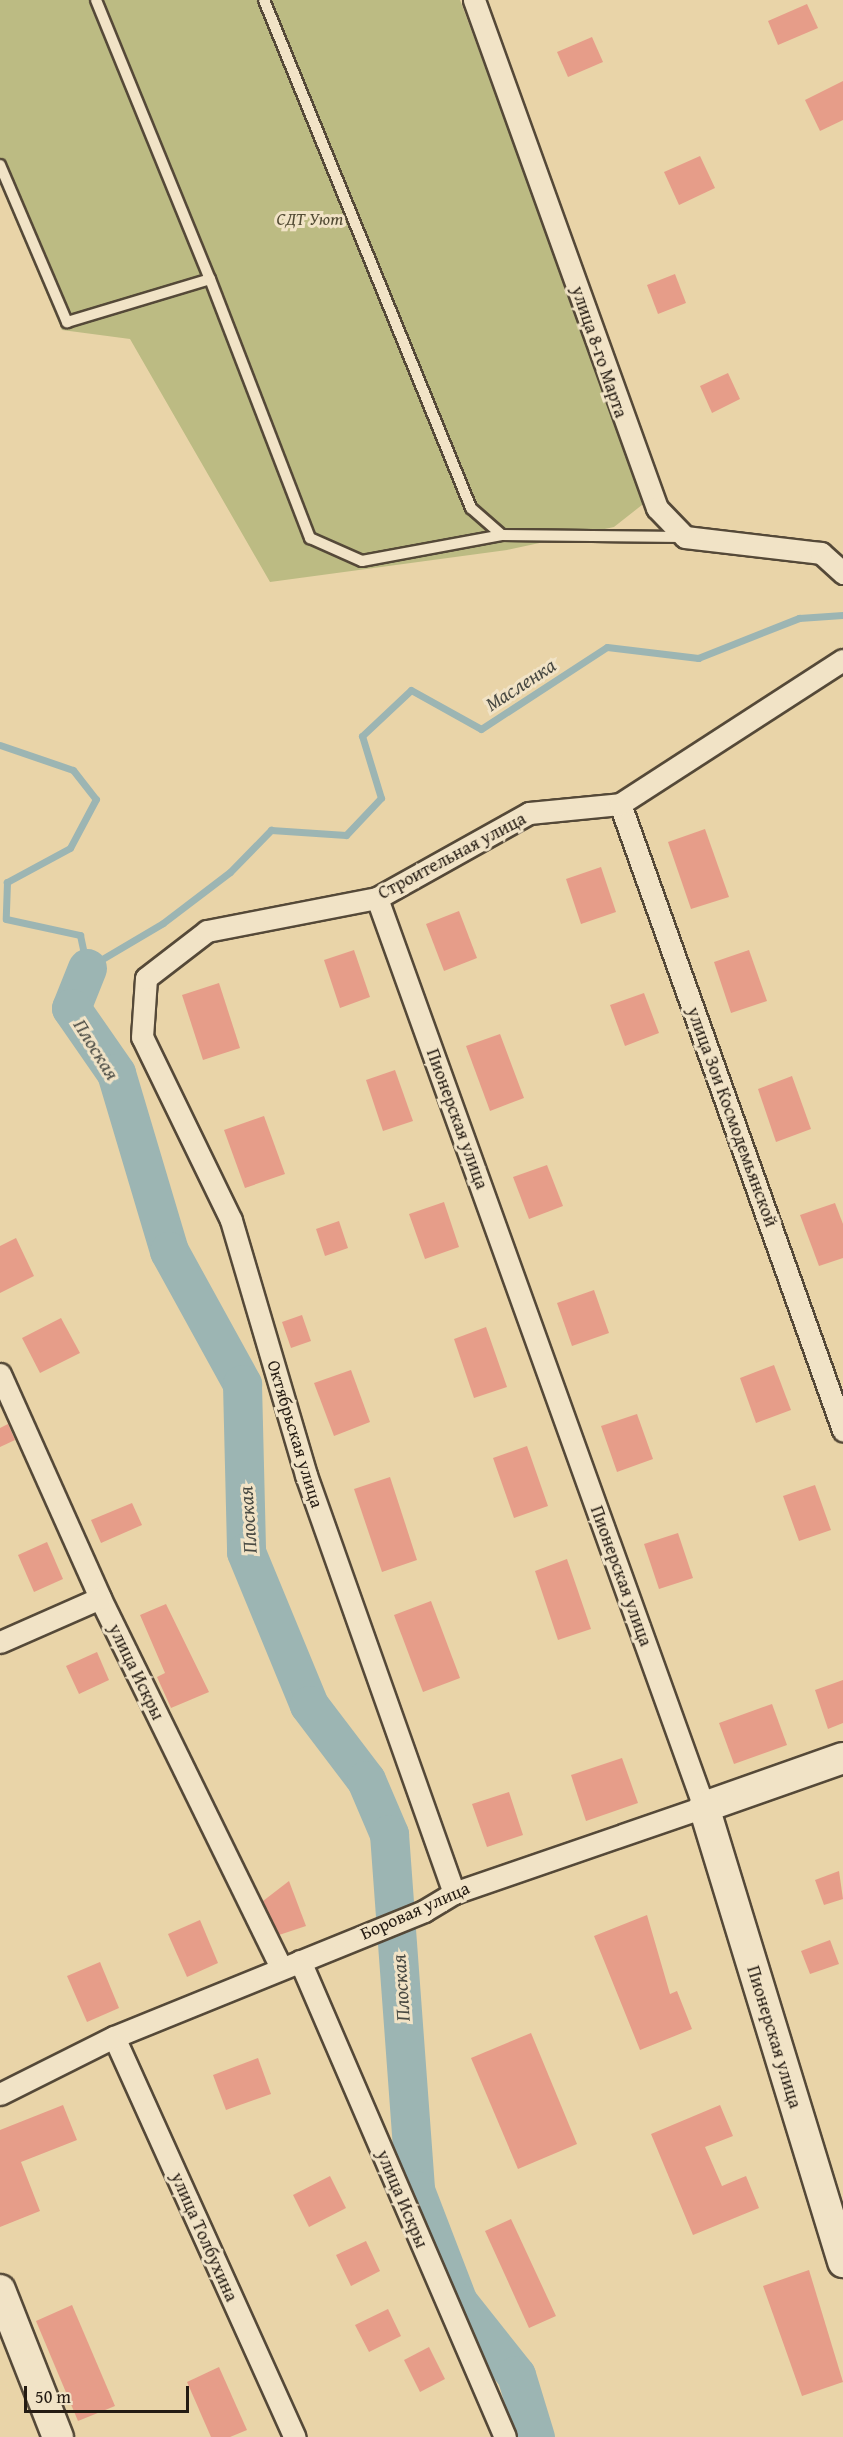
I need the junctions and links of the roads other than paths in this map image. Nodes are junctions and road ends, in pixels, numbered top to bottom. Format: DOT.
graph roads {
  1 [pos="96,0"];
  2 [pos="264,0"];
  3 [pos="474,0"];
  4 [pos="0,165"];
  5 [pos="210,279"];
  6 [pos="502,535"];
  7 [pos="685,537"];
  8 [pos="841,567"];
  9 [pos="843,660"];
  10 [pos="620,804"];
  11 [pos="378,898"];
  12 [pos="146,978"];
  13 [pos="0,1374"];
  14 [pos="843,1430"];
  15 [pos="100,1598"];
  16 [pos="0,1642"];
  17 [pos="843,1758"];
  18 [pos="704,1807"];
  19 [pos="454,1893"];
  20 [pos="290,1963"];
  21 [pos="114,2037"];
  22 [pos="0,2094"];
  23 [pos="841,2248"];
  24 [pos="0,2290"];
  25 [pos="58,2437"];
  26 [pos="295,2437"];
  27 [pos="505,2437"];
  1 -- 5 [label="lane"];
  2 -- 6 [label="lane"];
  3 -- 7 [label="street, улица 8-го Марта"];
  4 -- 5 [label="lane"];
  5 -- 6 [label="lane"];
  6 -- 7 [label="lane"];
  7 -- 8 [label="street"];
  9 -- 10 [label="street, Строительная улица"];
  10 -- 11 [label="street, Строительная улица"];
  10 -- 14 [label="street, улица Зои Космодемьянской"];
  11 -- 12 [label="street, Строительная улица"];
  11 -- 18 [label="street, Пионерская улица"];
  12 -- 19 [label="street, Октябрьская улица"];
  13 -- 15 [label="street, улица Искры"];
  15 -- 16 [label="street"];
  15 -- 20 [label="street, улица Искры"];
  17 -- 18 [label="street, Боровая улица"];
  18 -- 19 [label="street, Боровая улица"];
  18 -- 23 [label="street, Пионерская улица"];
  19 -- 20 [label="street, Боровая улица"];
  20 -- 21 [label="street, Боровая улица"];
  20 -- 27 [label="street, улица Искры"];
  21 -- 22 [label="street, Боровая улица"];
  21 -- 26 [label="street, улица Толбухина"];
  24 -- 25 [label="street"];
}
